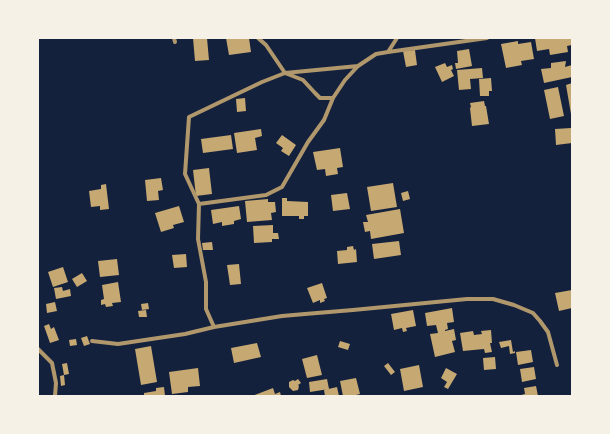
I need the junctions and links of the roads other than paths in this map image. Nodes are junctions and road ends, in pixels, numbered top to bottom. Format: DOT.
graph roads {
  1 [pos="258,38"];
  2 [pos="397,38"];
  3 [pos="487,38"];
  4 [pos="388,52"];
  5 [pos="358,66"];
  6 [pos="285,73"];
  7 [pos="333,98"];
  8 [pos="199,204"];
  9 [pos="214,327"];
  10 [pos="92,341"];
  11 [pos="38,349"];
  12 [pos="557,366"];
  13 [pos="55,396"];
  1 -- 6 [label="street"];
  2 -- 4 [label="street"];
  3 -- 4 [label="street"];
  4 -- 5 [label="street"];
  5 -- 6 [label="street"];
  5 -- 7 [label="street"];
  6 -- 7 [label="street"];
  6 -- 8 [label="street"];
  7 -- 8 [label="street"];
  8 -- 9 [label="street"];
  9 -- 10 [label="street"];
  9 -- 12 [label="street"];
  11 -- 13 [label="street"];
}
